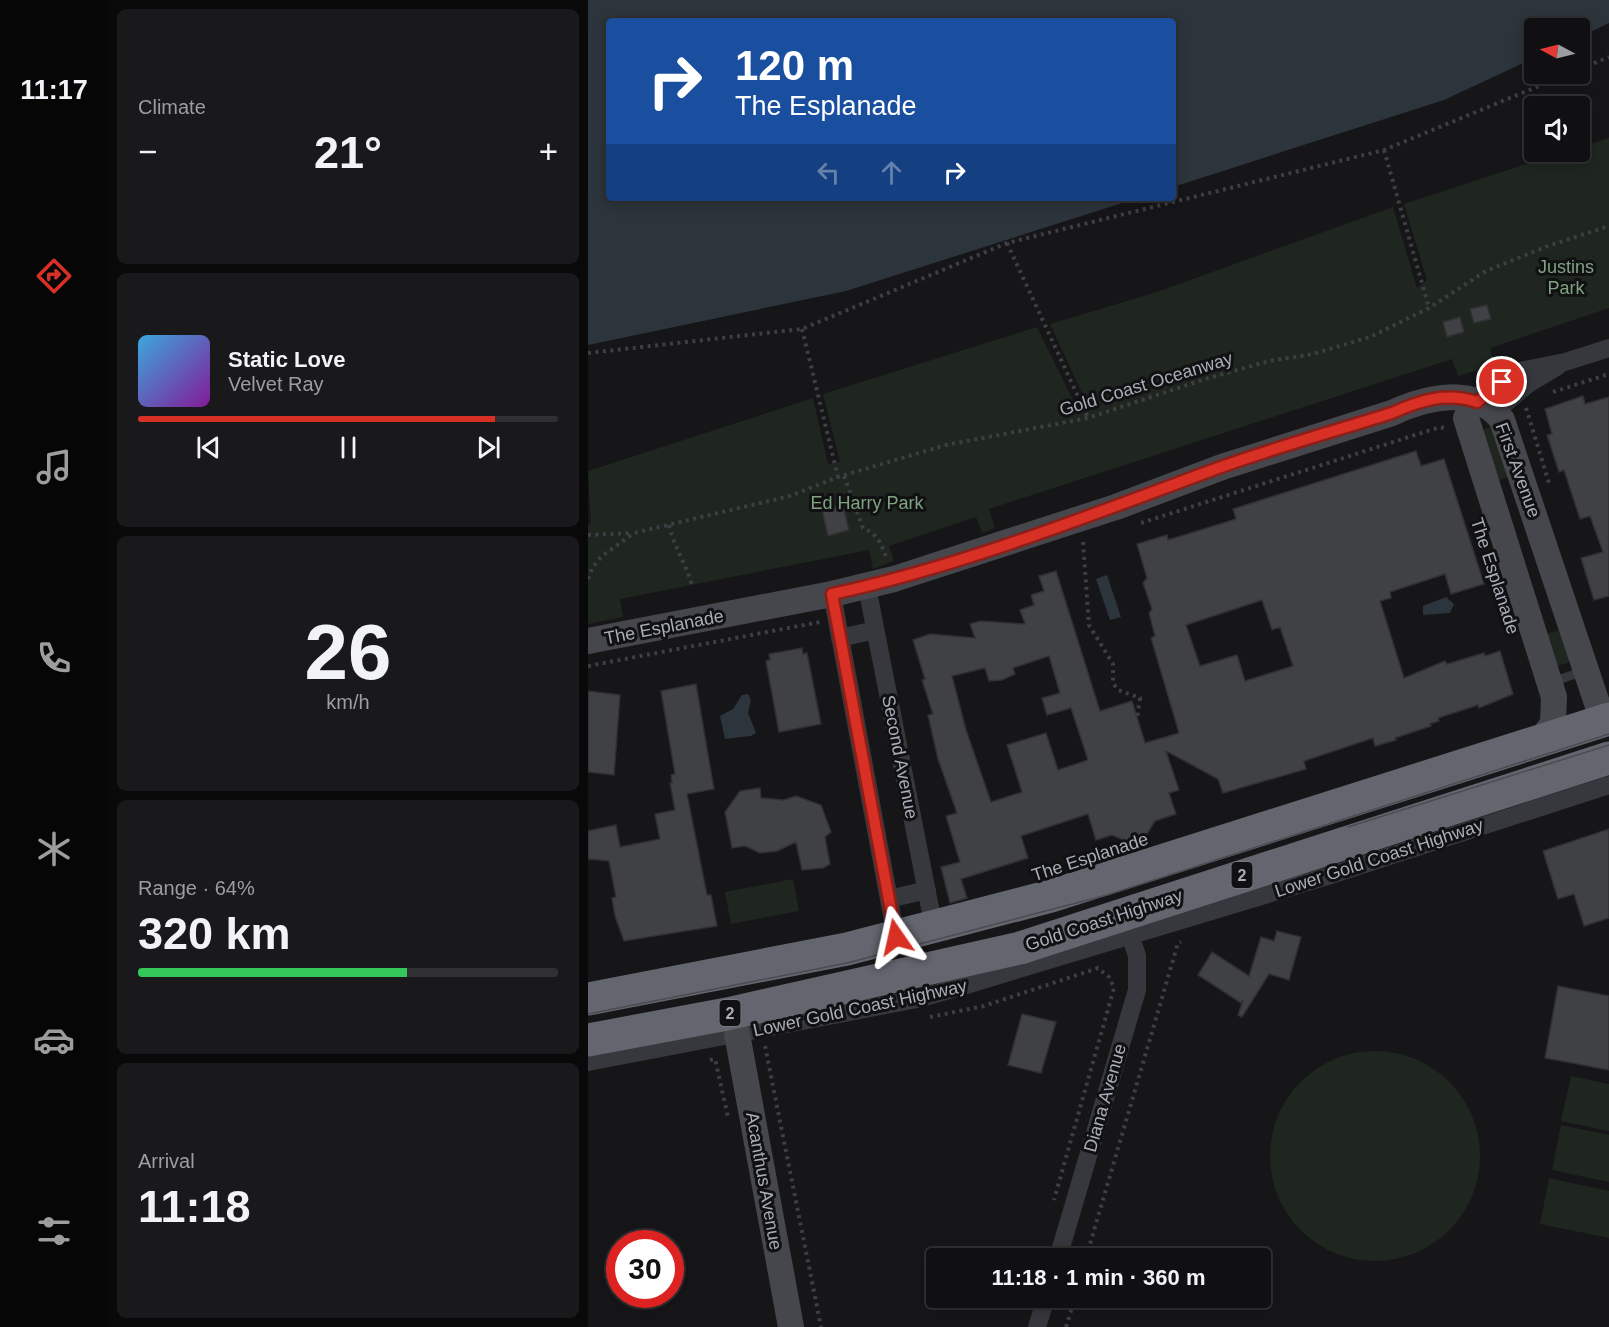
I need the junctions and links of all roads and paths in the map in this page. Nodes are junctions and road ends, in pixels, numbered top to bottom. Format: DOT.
graph roads {
  1 [pos="1609,57"];
  2 [pos="1590,65"];
  3 [pos="1544,84"];
  4 [pos="1384,150"];
  5 [pos="1609,226"];
  6 [pos="1007,243"];
  7 [pos="1429,308"];
  8 [pos="802,329"];
  9 [pos="1609,348"];
  10 [pos="588,353"];
  11 [pos="1609,374"];
  12 [pos="1548,394"];
  13 [pos="1527,400"];
  14 [pos="1525,411"];
  15 [pos="1471,417"];
  16 [pos="1088,418"];
  17 [pos="844,476"];
  18 [pos="838,477"];
  19 [pos="1139,524"];
  20 [pos="669,525"];
  21 [pos="634,533"];
  22 [pos="588,535"];
  23 [pos="1094,539"];
  24 [pos="1083,542"];
  25 [pos="1071,546"];
  26 [pos="889,563"];
  27 [pos="588,579"];
  28 [pos="692,585"];
  29 [pos="867,586"];
  30 [pos="832,594"];
  31 [pos="875,630"];
  32 [pos="832,635"];
  33 [pos="588,641"];
  34 [pos="588,666"];
  35 [pos="1587,671"];
  36 [pos="1551,682"];
  37 [pos="1137,718"];
  38 [pos="1606,720"];
  39 [pos="1540,742"];
  40 [pos="1609,758"];
  41 [pos="1609,785"];
  42 [pos="927,890"];
  43 [pos="889,899"];
  44 [pos="934,928"];
  45 [pos="896,937"];
  46 [pos="1131,937"];
  47 [pos="1190,939"];
  48 [pos="1098,968"];
  49 [pos="588,999"];
  50 [pos="737,1034"];
  51 [pos="588,1040"];
  52 [pos="765,1046"];
  53 [pos="588,1062"];
  54 [pos="1053,1202"];
  55 [pos="1061,1248"];
  56 [pos="1089,1248"];
  57 [pos="1043,1308"];
  58 [pos="1072,1308"];
  59 [pos="791,1327"];
  60 [pos="821,1327"];
  61 [pos="1037,1327"];
  62 [pos="1066,1327"];
  1 -- 2 [label="path"];
  3 -- 4 [label="path"];
  4 -- 6 [label="path"];
  4 -- 7 [label="path"];
  5 -- 7 [label="path, Gold Coast Oceanway"];
  6 -- 8 [label="path"];
  6 -- 16 [label="path"];
  7 -- 16 [label="path, Gold Coast Oceanway"];
  8 -- 10 [label="path"];
  8 -- 18 [label="path"];
  9 -- 15 [label="street"];
  11 -- 12 [label="path"];
  13 -- 14 [label="path"];
  15 -- 19 [label="path"];
  15 -- 29 [label="street, The Esplanade"];
  15 -- 35 [label="street, First Avenue"];
  15 -- 36 [label="street, First Avenue"];
  16 -- 17 [label="path, Gold Coast Oceanway"];
  17 -- 18 [label="path, Gold Coast Oceanway"];
  17 -- 26 [label="path"];
  18 -- 20 [label="path, Gold Coast Oceanway"];
  20 -- 21 [label="path, Gold Coast Oceanway"];
  20 -- 28 [label="path"];
  21 -- 22 [label="path"];
  21 -- 27 [label="path, Gold Coast Oceanway"];
  23 -- 24 [label="path"];
  24 -- 25 [label="path"];
  24 -- 37 [label="path"];
  29 -- 30 [label="street, The Esplanade"];
  29 -- 31 [label="street, Second Avenue"];
  30 -- 32 [label="street, Second Avenue"];
  30 -- 33 [label="street, The Esplanade"];
  31 -- 32 [label="street"];
  31 -- 42 [label="street, Second Avenue"];
  32 -- 34 [label="path, The Esplanade"];
  32 -- 43 [label="street, Second Avenue"];
  35 -- 36 [label="lane"];
  35 -- 38 [label="street, First Avenue"];
  36 -- 39 [label="street, First Avenue"];
  38 -- 39 [label="highway, Gold Coast Highway / 2"];
  39 -- 44 [label="highway, Gold Coast Highway / 2"];
  40 -- 51 [label="highway, Gold Coast Highway / 2"];
  41 -- 46 [label="street, Lower Gold Coast Highway"];
  42 -- 43 [label="street"];
  42 -- 44 [label="street, Second Avenue"];
  43 -- 45 [label="street, Second Avenue"];
  44 -- 45 [label="highway, Gold Coast Highway / 2"];
  45 -- 49 [label="highway, Gold Coast Highway / 2"];
  46 -- 50 [label="street, Lower Gold Coast Highway"];
  46 -- 55 [label="street, Diana Avenue"];
  47 -- 56 [label="path"];
  48 -- 54 [label="path"];
  50 -- 53 [label="street, Lower Gold Coast Highway"];
  50 -- 59 [label="street, Acanthus Avenue"];
  52 -- 60 [label="path"];
  57 -- 61 [label="street"];
  58 -- 62 [label="path"];
}
